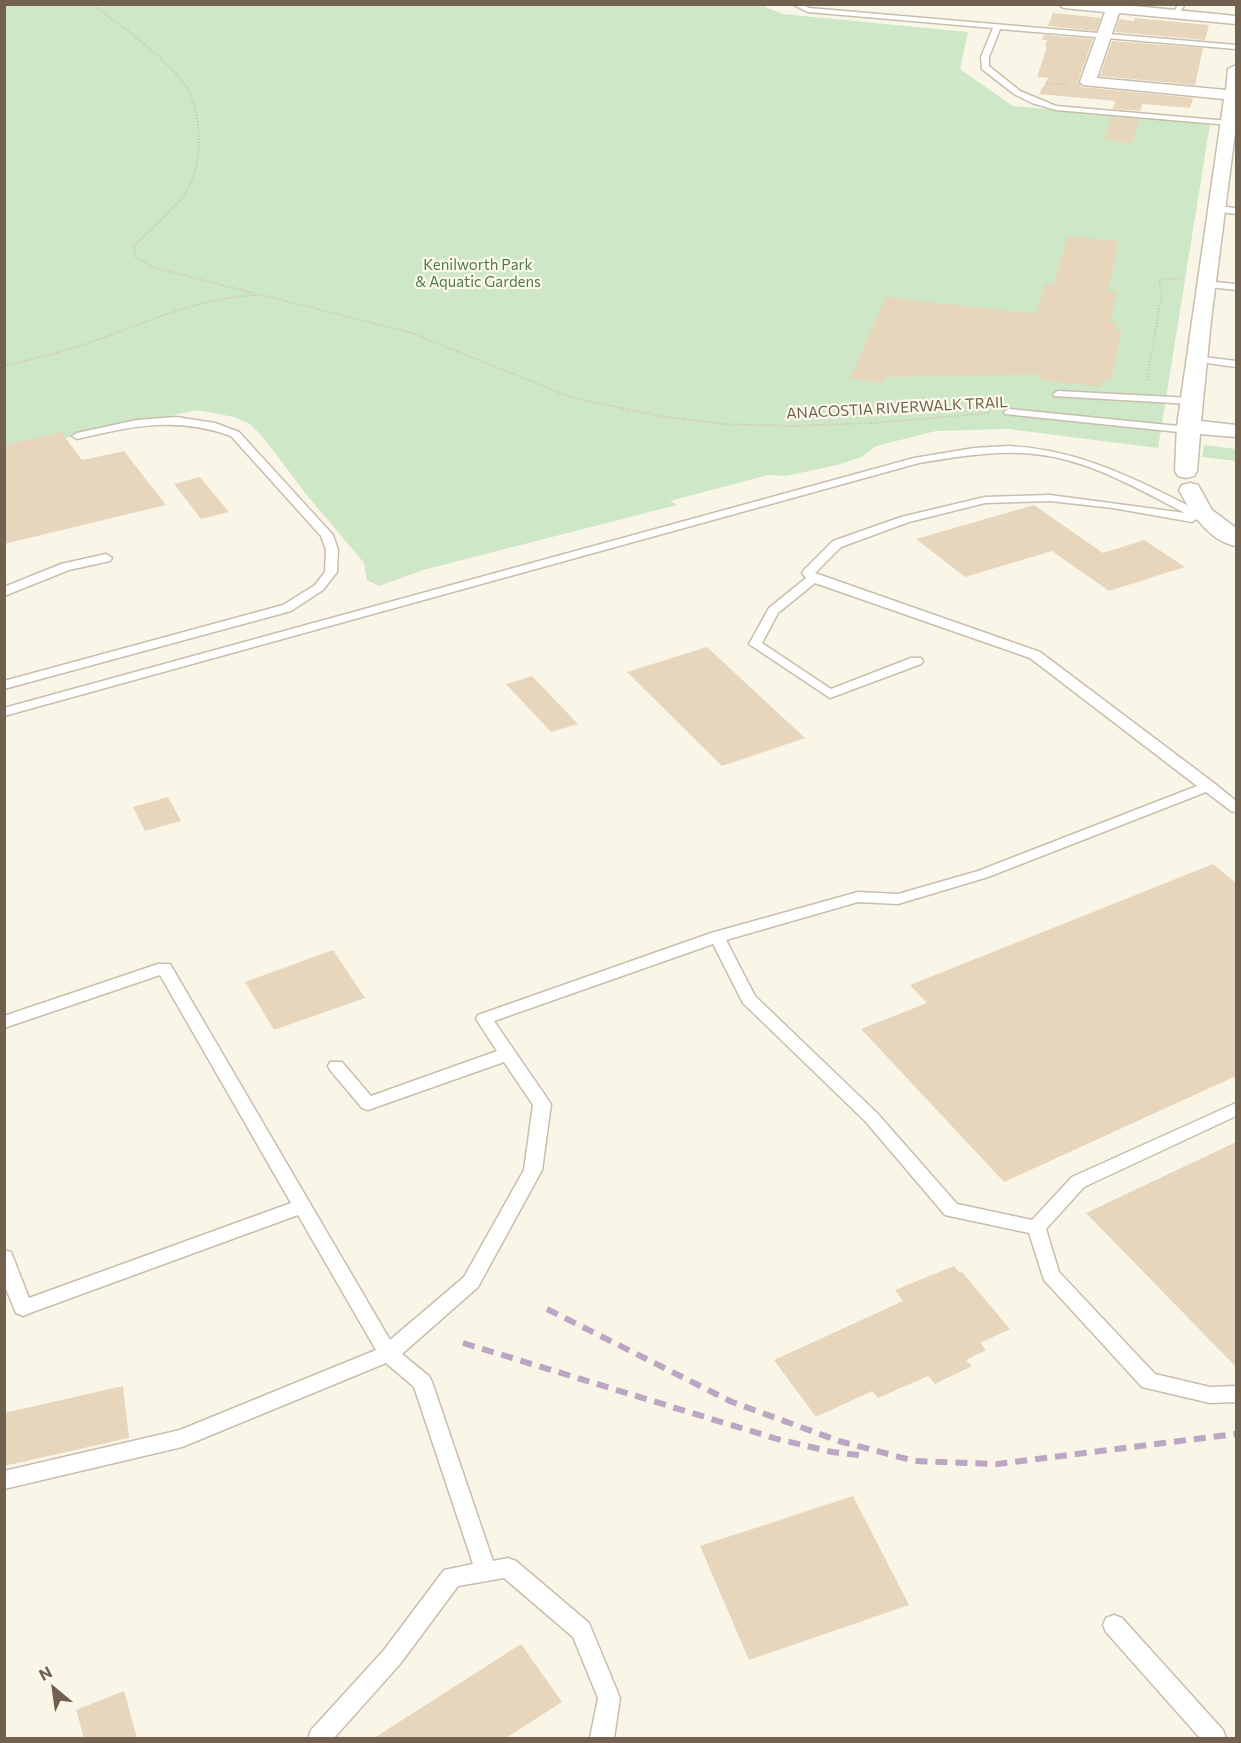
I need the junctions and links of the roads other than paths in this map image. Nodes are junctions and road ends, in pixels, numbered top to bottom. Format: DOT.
graph roads {
  1 [pos="795,4"];
  2 [pos="1064,4"];
  3 [pos="1113,9"];
  4 [pos="1180,10"];
  5 [pos="1236,20"];
  6 [pos="997,28"];
  7 [pos="1103,36"];
  8 [pos="1236,47"];
  9 [pos="1095,62"];
  10 [pos="1115,63"];
  11 [pos="1215,72"];
  12 [pos="1235,81"];
  13 [pos="1229,123"];
  14 [pos="1231,153"];
  15 [pos="1229,184"];
  16 [pos="1217,210"];
  17 [pos="1236,211"];
  18 [pos="1205,284"];
  19 [pos="1236,287"];
  20 [pos="1196,359"];
  21 [pos="1236,364"];
  22 [pos="1058,394"];
  23 [pos="1191,401"];
  24 [pos="1009,412"];
  25 [pos="1188,428"];
  26 [pos="1236,431"];
  27 [pos="77,436"];
  28 [pos="1209,520"];
  29 [pos="1236,539"];
  30 [pos="106,558"];
  31 [pos="813,578"];
  32 [pos="4,592"];
  33 [pos="915,662"];
  34 [pos="4,685"];
  35 [pos="4,712"];
  36 [pos="1209,786"];
  37 [pos="1236,808"];
  38 [pos="717,937"];
  39 [pos="4,1023"];
  40 [pos="508,1054"];
  41 [pos="336,1066"];
  42 [pos="1236,1109"];
  43 [pos="302,1206"];
  44 [pos="1036,1228"];
  45 [pos="4,1257"];
  46 [pos="388,1354"];
  47 [pos="1236,1394"];
  48 [pos="4,1480"];
  49 [pos="486,1572"];
  50 [pos="1114,1625"];
  51 [pos="319,1738"];
  52 [pos="602,1738"];
  53 [pos="1215,1738"];
  1 -- 6 [label="lane"];
  2 -- 3 [label="street"];
  3 -- 4 [label="street"];
  3 -- 7 [label="street"];
  4 -- 5 [label="street"];
  6 -- 7 [label="lane"];
  6 -- 13 [label="lane"];
  7 -- 8 [label="lane"];
  7 -- 9 [label="street"];
  9 -- 10 [label="street"];
  9 -- 12 [label="street"];
  11 -- 12 [label="street"];
  12 -- 13 [label="street"];
  13 -- 14 [label="street"];
  14 -- 15 [label="street"];
  15 -- 16 [label="street"];
  16 -- 17 [label="lane"];
  16 -- 18 [label="street"];
  18 -- 19 [label="lane"];
  18 -- 20 [label="street"];
  20 -- 21 [label="lane"];
  20 -- 23 [label="street"];
  22 -- 23 [label="lane"];
  23 -- 25 [label="street"];
  24 -- 25 [label="lane"];
  25 -- 26 [label="street"];
  25 -- 28 [label="street"];
  27 -- 34 [label="lane"];
  28 -- 29 [label="street"];
  28 -- 31 [label="lane"];
  28 -- 35 [label="lane"];
  30 -- 32 [label="lane"];
  31 -- 33 [label="lane"];
  31 -- 36 [label="lane"];
  36 -- 37 [label="lane"];
  36 -- 38 [label="lane"];
  38 -- 40 [label="lane"];
  38 -- 44 [label="lane"];
  39 -- 43 [label="lane"];
  40 -- 41 [label="lane"];
  40 -- 46 [label="lane"];
  42 -- 44 [label="lane"];
  43 -- 45 [label="lane"];
  43 -- 46 [label="lane"];
  44 -- 47 [label="lane"];
  46 -- 48 [label="lane"];
  46 -- 49 [label="lane"];
  49 -- 51 [label="lane"];
  49 -- 52 [label="lane"];
  50 -- 53 [label="lane"];
}
